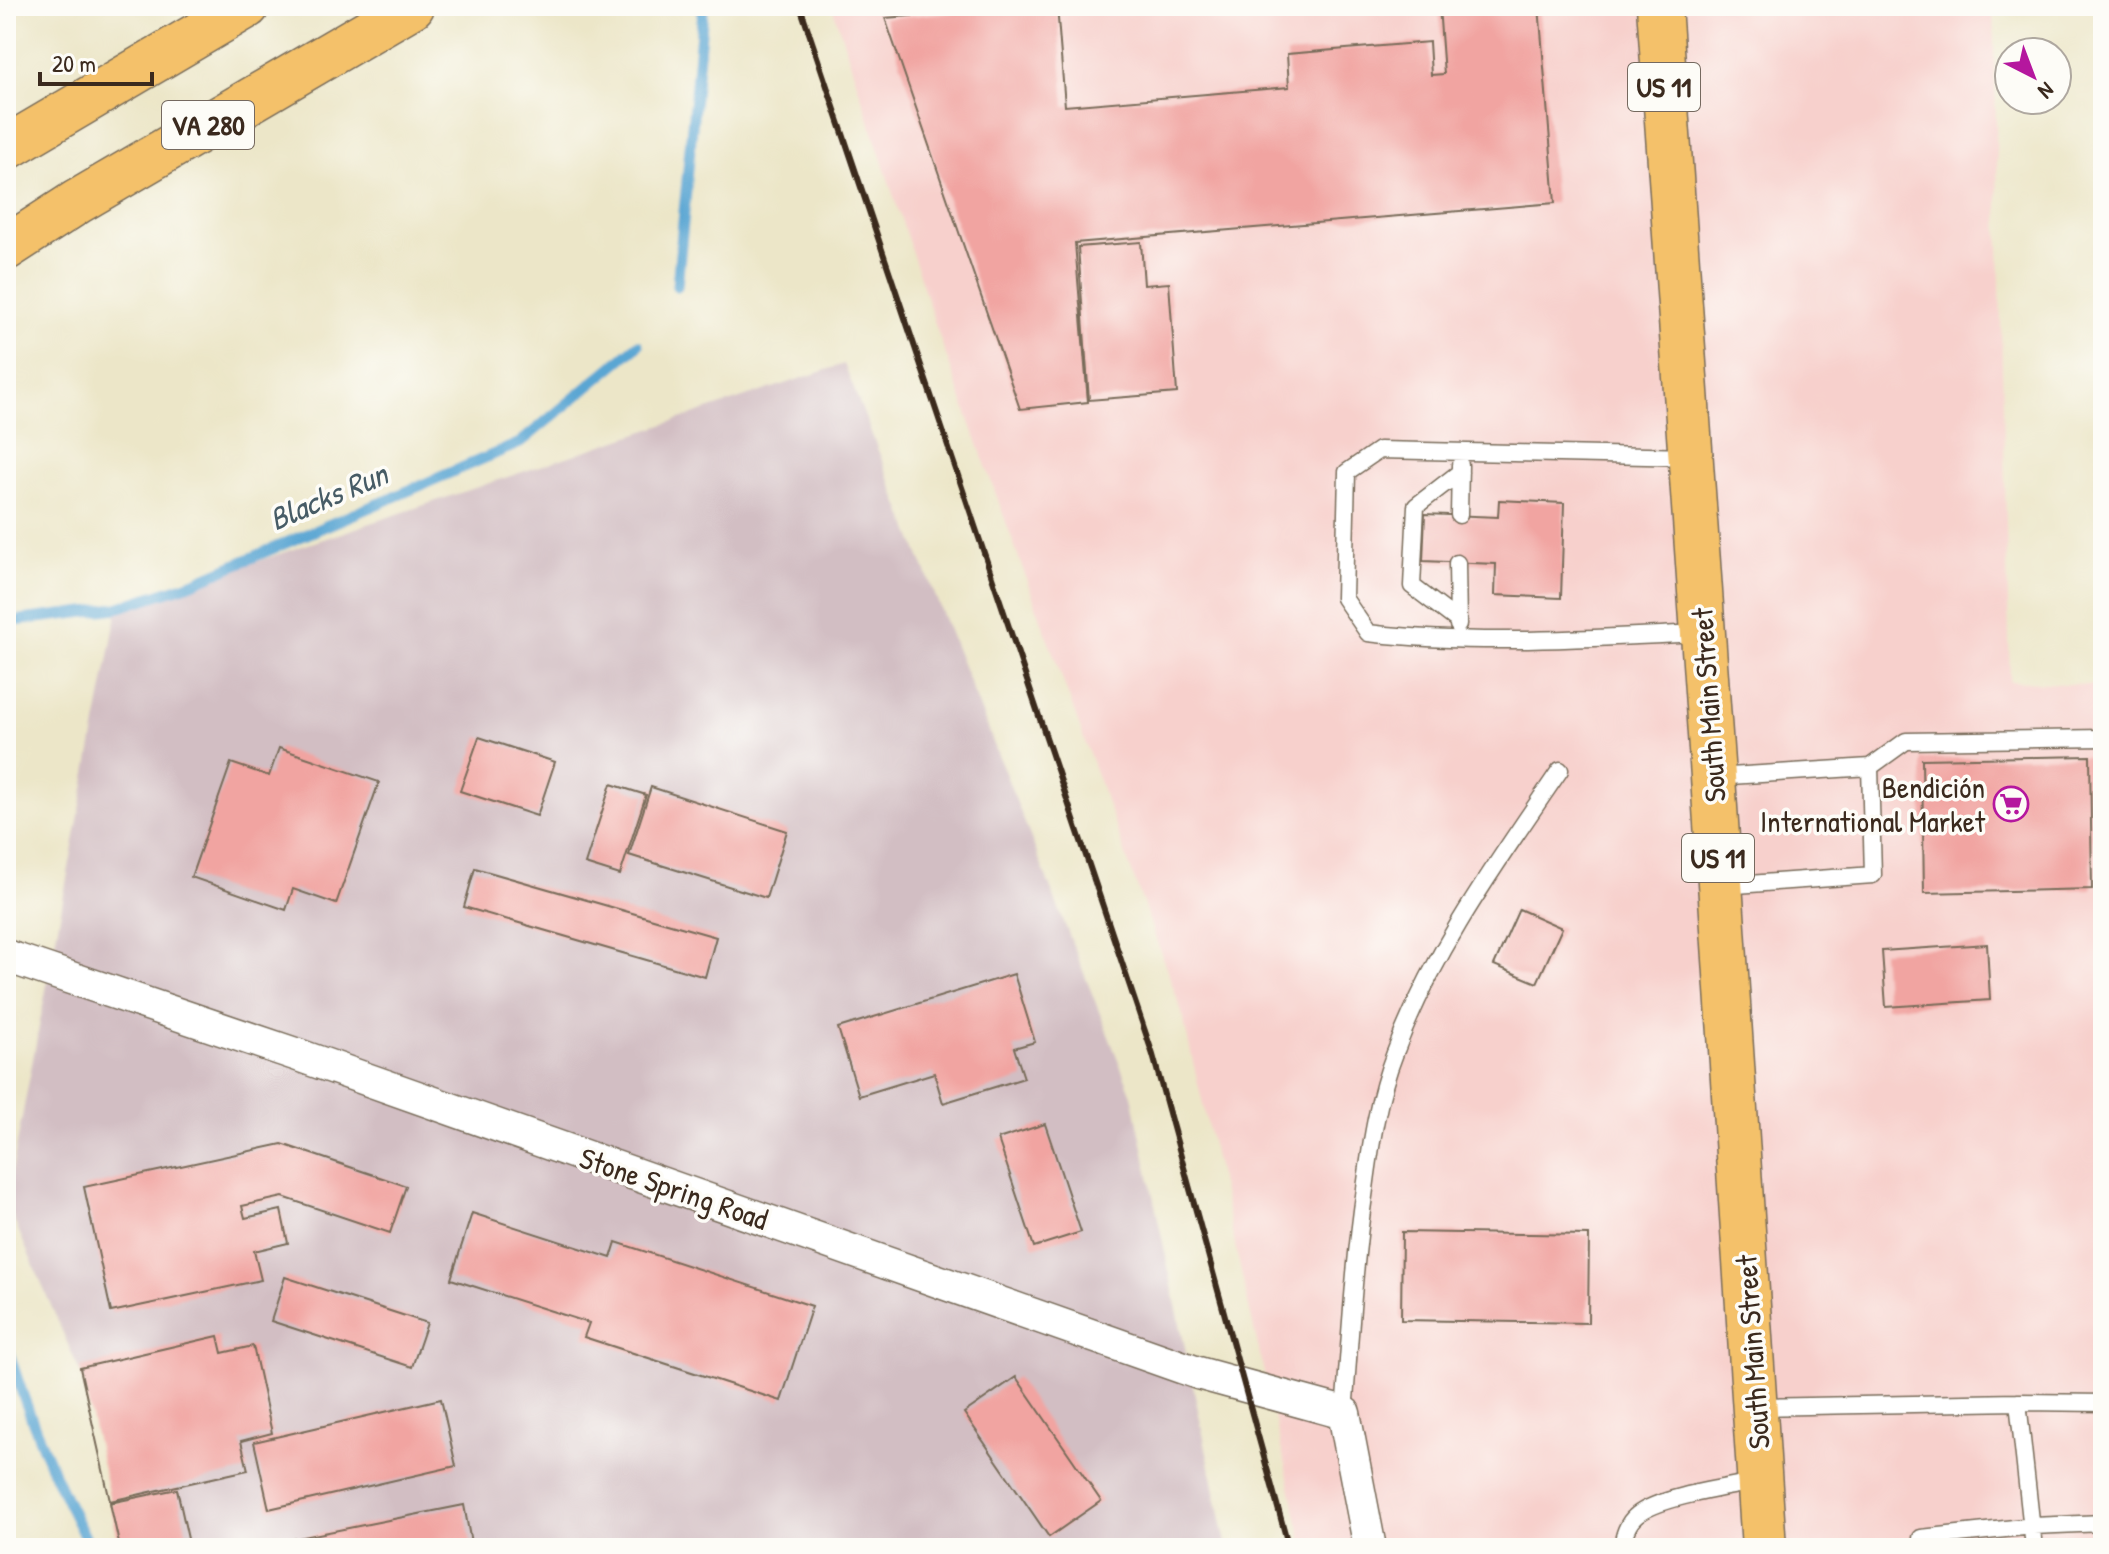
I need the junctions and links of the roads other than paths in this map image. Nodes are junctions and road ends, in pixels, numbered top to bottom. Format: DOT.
graph roads {
  1 [pos="247,6"];
  2 [pos="412,6"];
  3 [pos="1659,6"];
  4 [pos="6,148"];
  5 [pos="6,248"];
  6 [pos="1460,451"];
  7 [pos="1691,457"];
  8 [pos="1460,472"];
  9 [pos="1459,515"];
  10 [pos="1457,563"];
  11 [pos="1458,621"];
  12 [pos="1703,633"];
  13 [pos="1458,639"];
  14 [pos="2103,738"];
  15 [pos="1870,767"];
  16 [pos="1560,770"];
  17 [pos="1713,777"];
  18 [pos="1720,886"];
  19 [pos="6,956"];
  20 [pos="2018,1402"];
  21 [pos="2103,1403"];
  22 [pos="1756,1407"];
  23 [pos="1344,1413"];
  24 [pos="1760,1481"];
  25 [pos="2103,1523"];
  26 [pos="2033,1526"];
  27 [pos="1370,1548"];
  28 [pos="1623,1548"];
  29 [pos="1764,1548"];
  30 [pos="1922,1548"];
  31 [pos="2034,1548"];
  1 -- 4 [label="main road, VA 280"];
  2 -- 5 [label="main road, VA 280"];
  3 -- 7 [label="main road, South Main Street / US 11"];
  6 -- 7 [label="lane"];
  6 -- 8 [label="lane"];
  6 -- 13 [label="lane"];
  7 -- 12 [label="main road, South Main Street / US 11"];
  8 -- 9 [label="lane"];
  8 -- 11 [label="lane"];
  10 -- 11 [label="lane"];
  11 -- 13 [label="lane"];
  12 -- 13 [label="lane"];
  12 -- 17 [label="main road, South Main Street / US 11"];
  14 -- 15 [label="lane"];
  15 -- 17 [label="lane"];
  15 -- 18 [label="lane"];
  16 -- 23 [label="lane"];
  17 -- 18 [label="main road, South Main Street / US 11"];
  18 -- 22 [label="main road, South Main Street / US 11"];
  19 -- 23 [label="street, Stone Spring Road"];
  20 -- 21 [label="lane"];
  20 -- 22 [label="lane"];
  20 -- 26 [label="lane"];
  22 -- 24 [label="main road, South Main Street / US 11"];
  23 -- 27 [label="street"];
  24 -- 28 [label="lane"];
  24 -- 29 [label="main road, South Main Street / US 11"];
  25 -- 26 [label="lane"];
  26 -- 30 [label="lane"];
  26 -- 31 [label="lane"];
}
